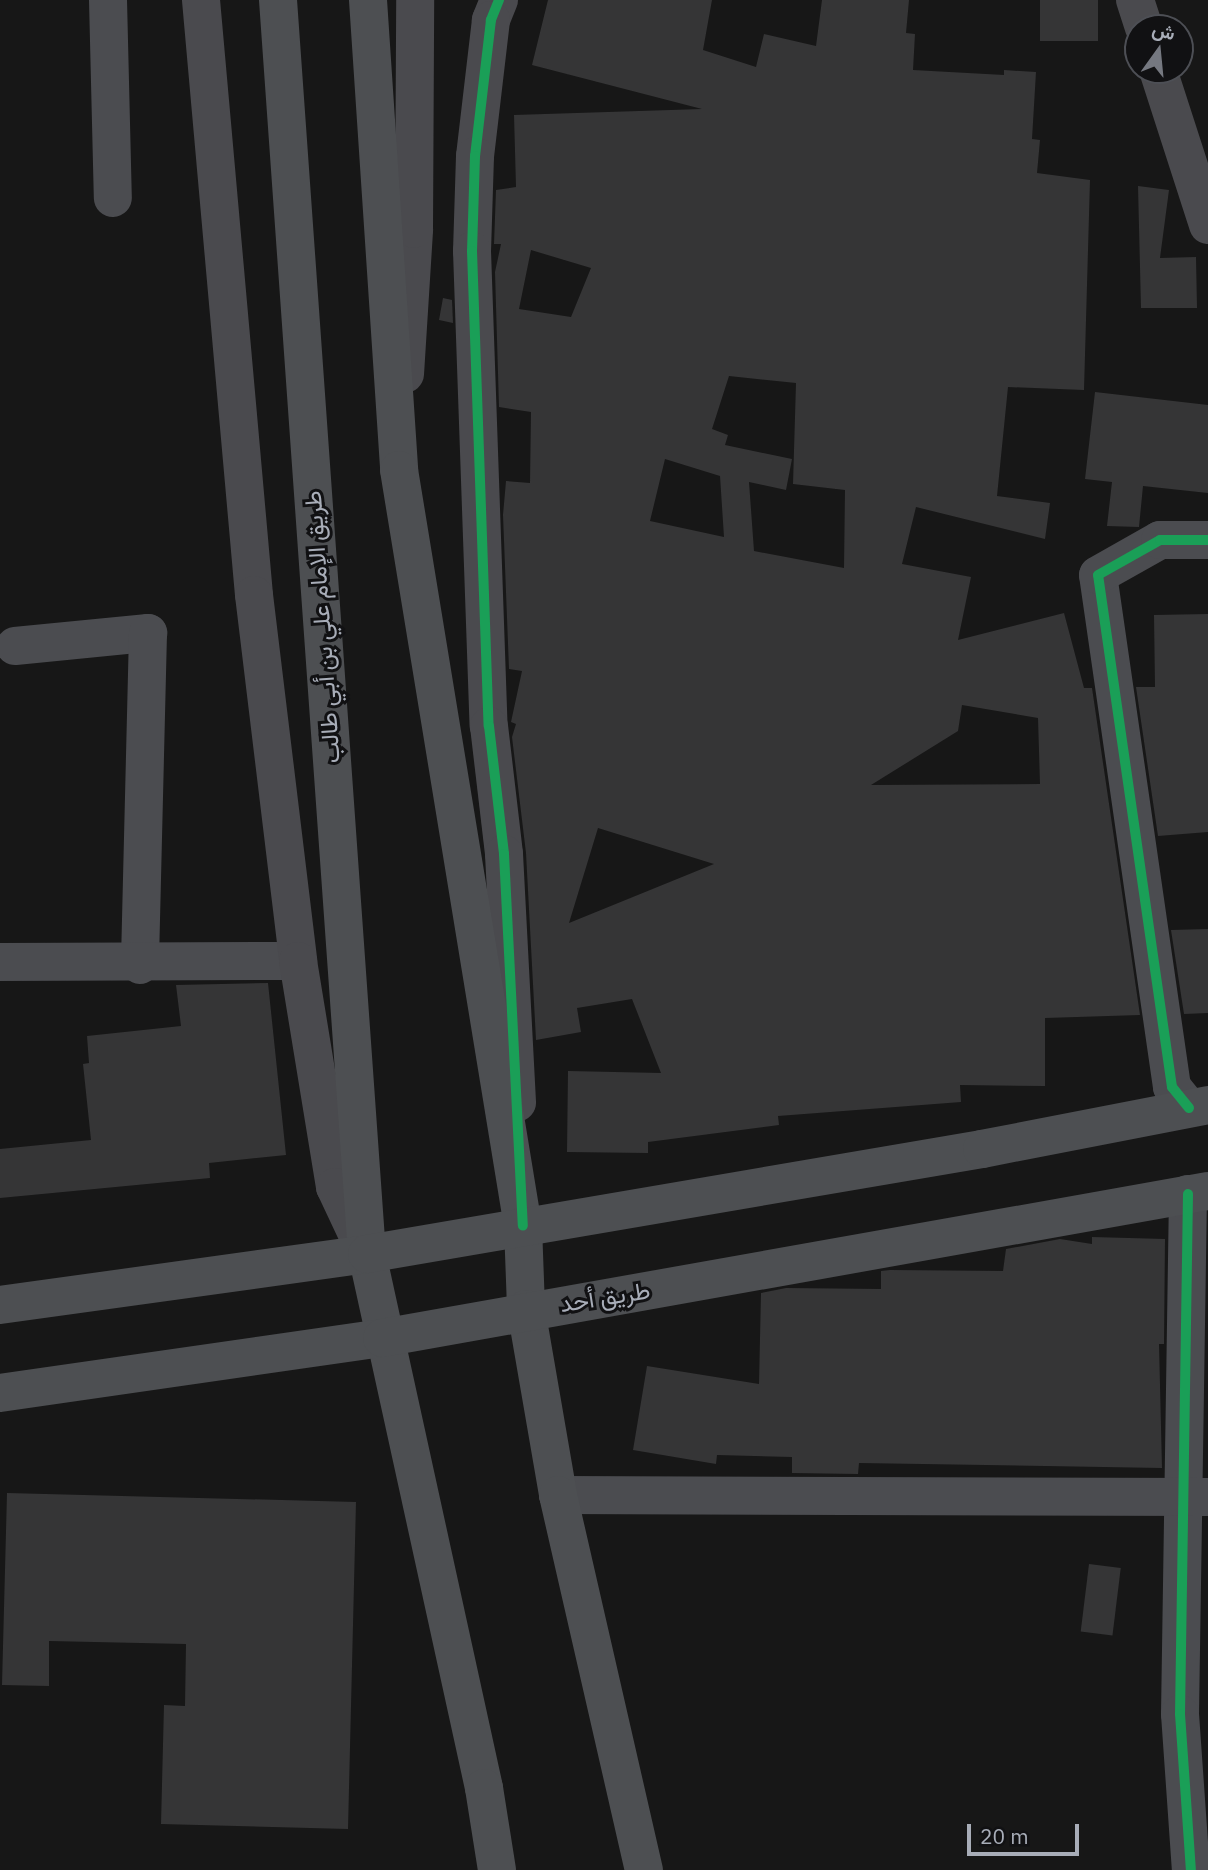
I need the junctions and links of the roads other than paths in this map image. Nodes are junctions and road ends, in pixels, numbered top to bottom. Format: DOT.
graph roads {
  1 [pos="108,0"];
  2 [pos="201,0"];
  3 [pos="278,0"];
  4 [pos="368,0"];
  5 [pos="415,0"];
  6 [pos="499,0"];
  7 [pos="1163,84"];
  8 [pos="113,198"];
  9 [pos="1208,225"];
  10 [pos="399,470"];
  11 [pos="1208,540"];
  12 [pos="15,646"];
  13 [pos="298,961"];
  14 [pos="0,962"];
  15 [pos="139,965"];
  16 [pos="1199,1106"];
  17 [pos="1198,1192"];
  18 [pos="523,1226"];
  19 [pos="367,1254"];
  20 [pos="0,1305"];
  21 [pos="526,1309"];
  22 [pos="382,1338"];
  23 [pos="0,1393"];
  24 [pos="558,1495"];
  25 [pos="1196,1496"];
  26 [pos="1194,1714"];
  27 [pos="497,1870"];
  28 [pos="644,1870"];
  29 [pos="1191,1870"];
  1 -- 8 [label="street"];
  2 -- 13 [label="main road"];
  3 -- 19 [label="main road, طريق الإمام علي بن أبي طالب"];
  4 -- 10 [label="main road"];
  5 -- 10 [label="main road"];
  6 -- 18 [label="main road"];
  7 -- 9 [label="main road"];
  10 -- 18 [label="main road"];
  11 -- 16 [label="street"];
  12 -- 15 [label="street"];
  13 -- 15 [label="street"];
  13 -- 19 [label="main road"];
  14 -- 15 [label="street"];
  16 -- 18 [label="main road"];
  17 -- 21 [label="main road, طريق أحد"];
  17 -- 25 [label="street"];
  18 -- 19 [label="main road"];
  18 -- 21 [label="main road"];
  19 -- 20 [label="main road"];
  19 -- 22 [label="main road, طريق الإمام علي بن أبي طالب"];
  21 -- 22 [label="main road, طريق أحد"];
  21 -- 24 [label="main road"];
  22 -- 23 [label="main road, طريق أحد"];
  22 -- 27 [label="main road, طريق الإمام علي بن أبي طالب"];
  24 -- 25 [label="street"];
  24 -- 28 [label="main road"];
  25 -- 26 [label="street"];
  26 -- 29 [label="street"];
}
